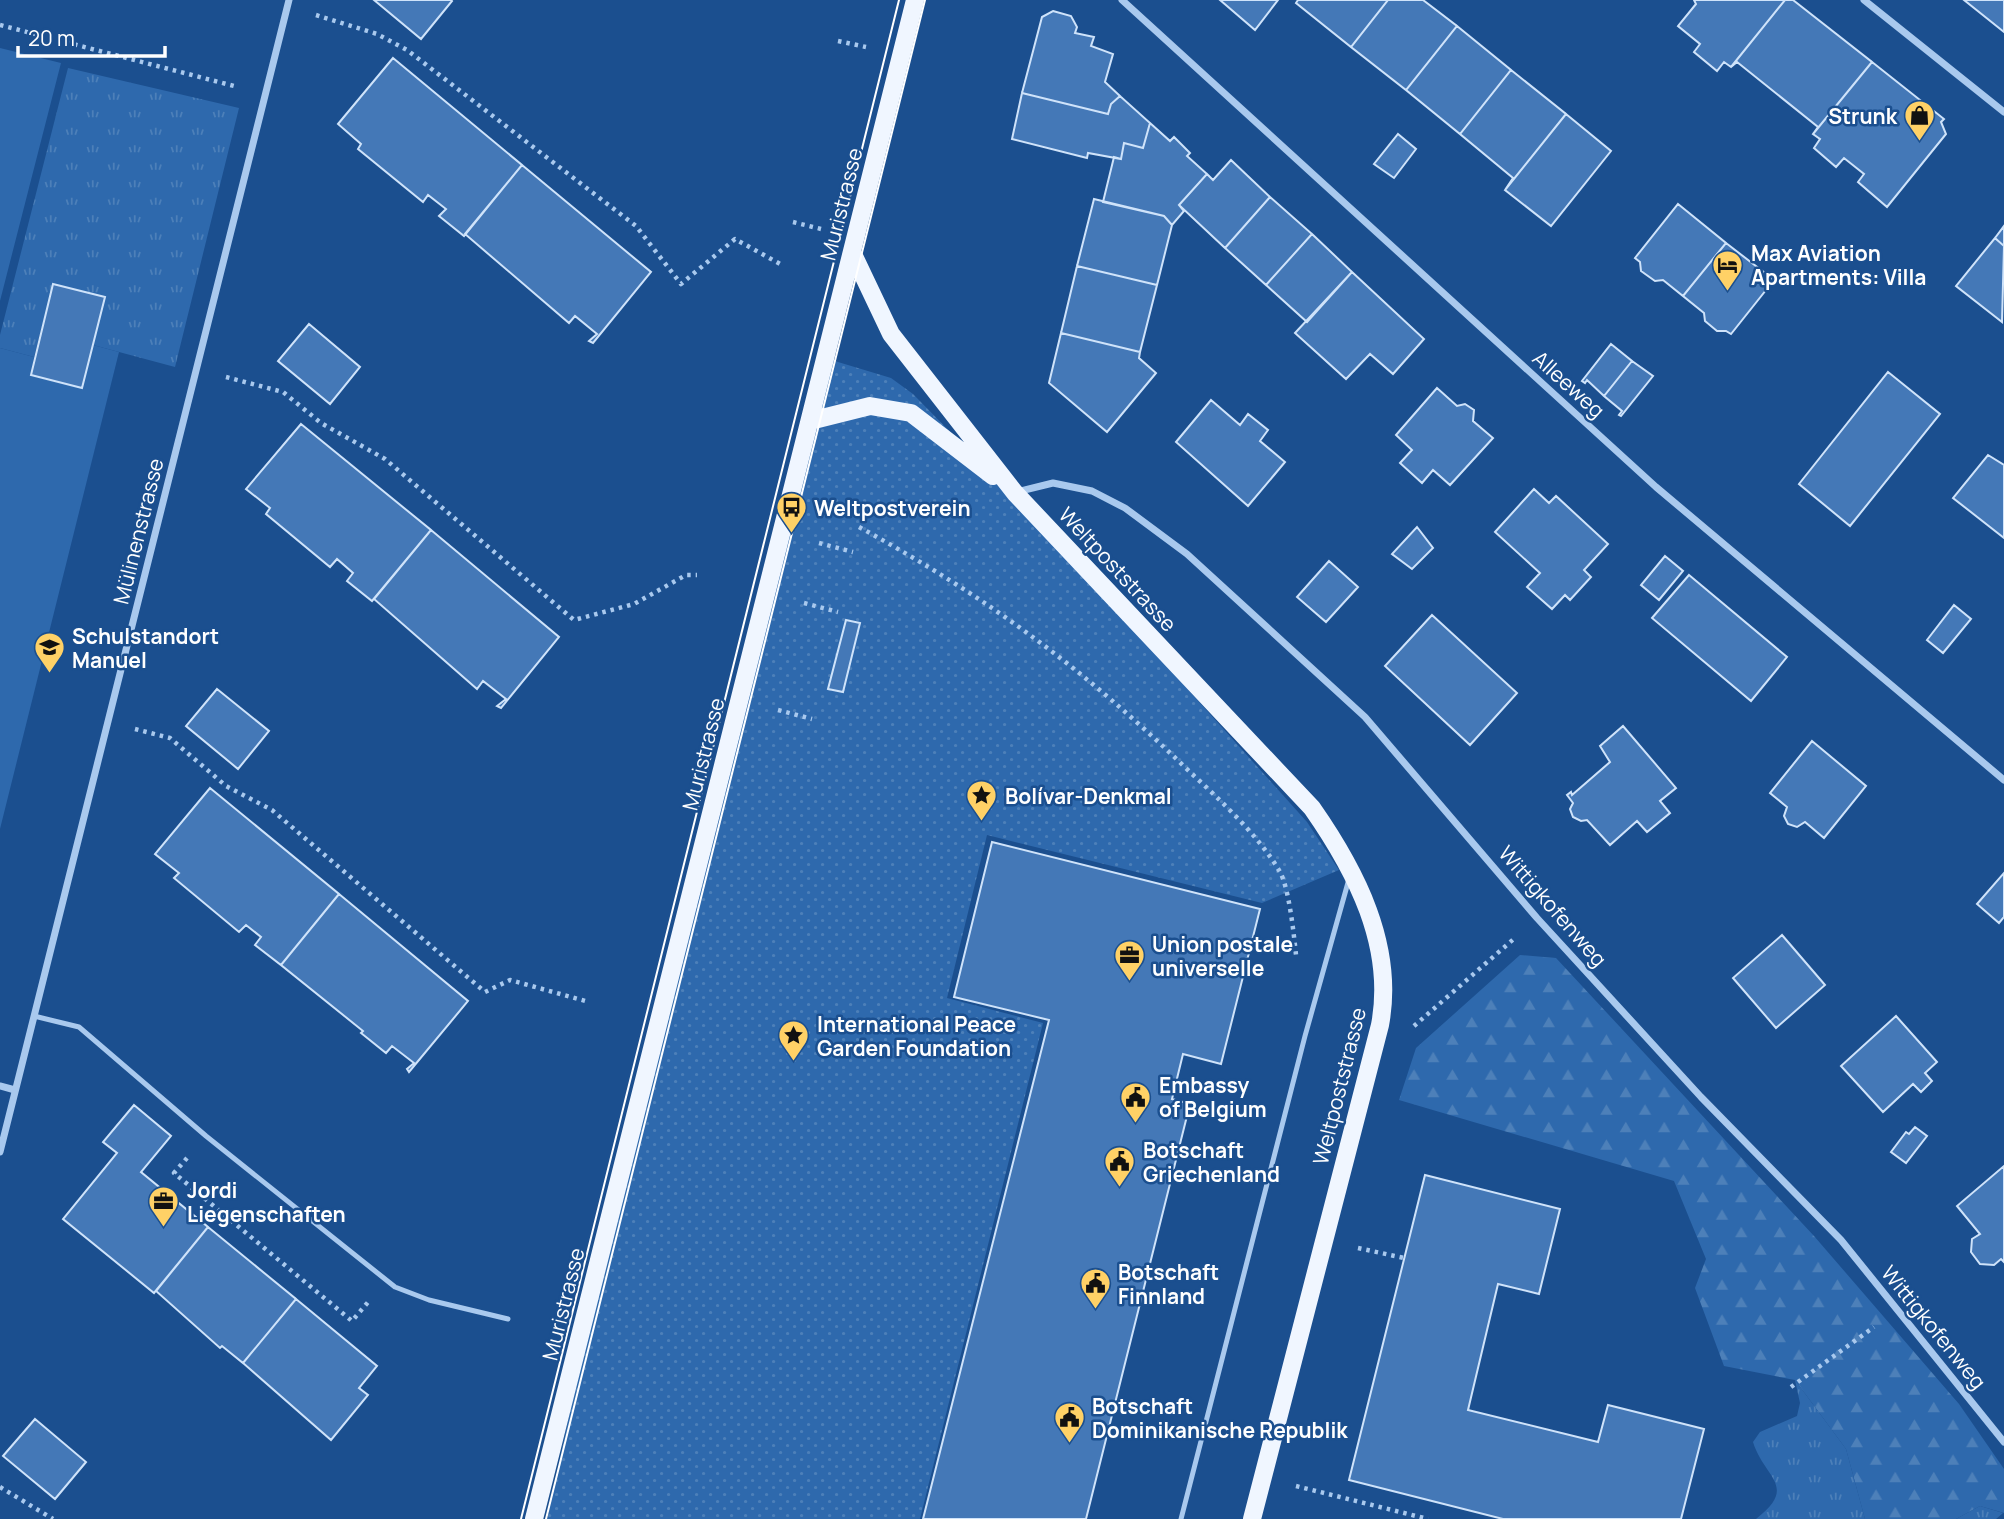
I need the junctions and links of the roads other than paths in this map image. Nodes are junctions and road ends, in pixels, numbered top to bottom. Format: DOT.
graph roads {
  1 [pos="915,0"];
  2 [pos="1122,0"];
  3 [pos="1864,0"];
  4 [pos="289,4"];
  5 [pos="2004,111"];
  6 [pos="852,252"];
  7 [pos="810,421"];
  8 [pos="1015,493"];
  9 [pos="2004,780"];
  10 [pos="1352,870"];
  11 [pos="34,1016"];
  12 [pos="0,1086"];
  13 [pos="15,1090"];
  14 [pos="0,1152"];
  15 [pos="508,1319"];
  16 [pos="2004,1442"];
  17 [pos="534,1519"];
  18 [pos="1181,1519"];
  19 [pos="1252,1519"];
  1 -- 6 [label="main road, Muristrasse"];
  2 -- 9 [label="street, Alleeweg"];
  3 -- 5 [label="street"];
  4 -- 11 [label="street, Mülinenstrasse"];
  6 -- 7 [label="main road, Muristrasse"];
  6 -- 8 [label="main road, Weltpoststrasse"];
  7 -- 8 [label="main road, Weltpoststrasse"];
  7 -- 17 [label="main road, Muristrasse"];
  8 -- 10 [label="main road, Weltpoststrasse"];
  8 -- 16 [label="street, Wittigkofenweg"];
  10 -- 18 [label="lane"];
  10 -- 19 [label="main road, Weltpoststrasse"];
  11 -- 13 [label="street, Mülinenstrasse"];
  11 -- 15 [label="lane"];
  12 -- 13 [label="street"];
  13 -- 14 [label="street, Mülinenstrasse"];
}
